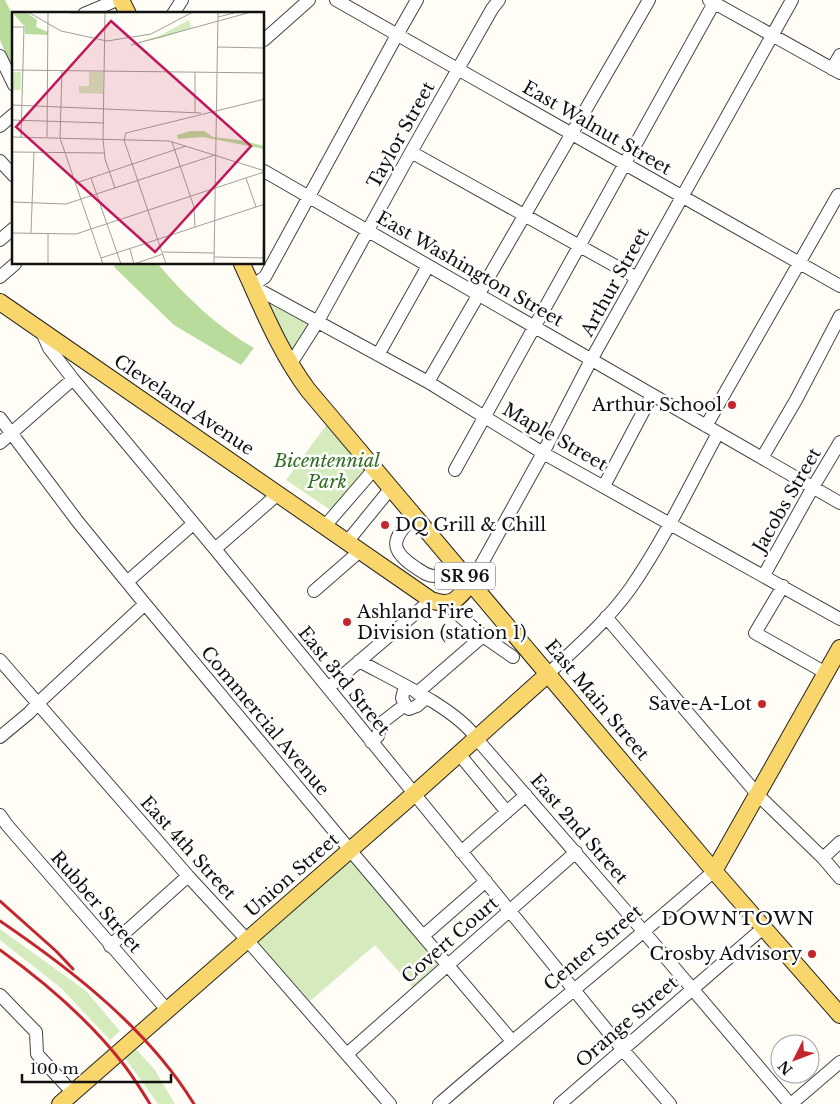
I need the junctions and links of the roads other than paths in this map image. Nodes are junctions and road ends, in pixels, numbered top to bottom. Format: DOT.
graph roads {
  1 [pos="117,0"];
  2 [pos="121,0"];
  3 [pos="182,0"];
  4 [pos="308,0"];
  5 [pos="336,0"];
  6 [pos="418,0"];
  7 [pos="499,0"];
  8 [pos="648,0"];
  9 [pos="792,0"];
  10 [pos="712,1"];
  11 [pos="91,12"];
  12 [pos="127,12"];
  13 [pos="174,12"];
  14 [pos="397,35"];
  15 [pos="773,35"];
  16 [pos="265,39"];
  17 [pos="840,54"];
  18 [pos="0,56"];
  19 [pos="458,69"];
  20 [pos="836,71"];
  21 [pos="12,81"];
  22 [pos="12,116"];
  23 [pos="0,126"];
  24 [pos="571,134"];
  25 [pos="411,152"];
  26 [pos="0,161"];
  27 [pos="624,164"];
  28 [pos="265,172"];
  29 [pos="12,174"];
  30 [pos="838,195"];
  31 [pos="310,197"];
  32 [pos="682,197"];
  33 [pos="525,214"];
  34 [pos="12,230"];
  35 [pos="369,232"];
  36 [pos="0,240"];
  37 [pos="580,245"];
  38 [pos="799,263"];
  39 [pos="14,265"];
  40 [pos="242,265"];
  41 [pos="428,266"];
  42 [pos="0,277"];
  43 [pos="637,278"];
  44 [pos="252,286"];
  45 [pos="840,286"];
  46 [pos="478,294"];
  47 [pos="0,302"];
  48 [pos="840,316"];
  49 [pos="318,321"];
  50 [pos="534,327"];
  51 [pos="42,332"];
  52 [pos="378,355"];
  53 [pos="591,360"];
  54 [pos="290,365"];
  55 [pos="73,379"];
  56 [pos="428,382"];
  57 [pos="652,395"];
  58 [pos="484,416"];
  59 [pos="0,418"];
  60 [pos="706,426"];
  61 [pos="12,432"];
  62 [pos="718,433"];
  63 [pos="840,442"];
  64 [pos="0,443"];
  65 [pos="543,453"];
  66 [pos="762,458"];
  67 [pos="375,468"];
  68 [pos="454,470"];
  69 [pos="604,486"];
  70 [pos="813,487"];
  71 [pos="391,488"];
  72 [pos="278,494"];
  73 [pos="840,503"];
  74 [pos="415,516"];
  75 [pos="670,523"];
  76 [pos="193,524"];
  77 [pos="325,526"];
  78 [pos="354,546"];
  79 [pos="215,549"];
  80 [pos="456,564"];
  81 [pos="764,575"];
  82 [pos="127,582"];
  83 [pos="471,583"];
  84 [pos="784,586"];
  85 [pos="314,591"];
  86 [pos="438,602"];
  87 [pos="145,604"];
  88 [pos="606,617"];
  89 [pos="840,619"];
  90 [pos="483,636"];
  91 [pos="840,648"];
  92 [pos="513,657"];
  93 [pos="0,660"];
  94 [pos="359,661"];
  95 [pos="826,673"];
  96 [pos="548,674"];
  97 [pos="405,686"];
  98 [pos="328,688"];
  99 [pos="422,696"];
  100 [pos="38,703"];
  101 [pos="405,705"];
  102 [pos="0,737"];
  103 [pos="476,738"];
  104 [pos="372,742"];
  105 [pos="459,754"];
  106 [pos="414,794"];
  107 [pos="526,795"];
  108 [pos="758,795"];
  109 [pos="507,812"];
  110 [pos="0,815"];
  111 [pos="840,842"];
  112 [pos="350,850"];
  113 [pos="461,852"];
  114 [pos="576,852"];
  115 [pos="823,858"];
  116 [pos="714,871"];
  117 [pos="188,876"];
  118 [pos="840,878"];
  119 [pos="486,882"];
  120 [pos="510,911"];
  121 [pos="763,928"];
  122 [pos="644,932"];
  123 [pos="422,936"];
  124 [pos="248,940"];
  125 [pos="110,946"];
  126 [pos="448,966"];
  127 [pos="692,989"];
  128 [pos="575,990"];
  129 [pos="0,995"];
  130 [pos="168,1011"];
  131 [pos="840,1015"];
  132 [pos="512,1041"];
  133 [pos="623,1050"];
  134 [pos="346,1054"];
  135 [pos="840,1062"];
  136 [pos="73,1093"];
  137 [pos="562,1103"];
  138 [pos="668,1103"];
  139 [pos="60,1104"];
  140 [pos="390,1104"];
  141 [pos="439,1104"];
  142 [pos="790,1104"];
  1 -- 11 [label="street"];
  2 -- 12 [label="main road"];
  3 -- 13 [label="street"];
  4 -- 16 [label="street"];
  5 -- 14 [label="street, East Walnut Street"];
  6 -- 14 [label="street"];
  7 -- 19 [label="street, Taylor Street"];
  8 -- 24 [label="street"];
  9 -- 15 [label="street, Arthur Street"];
  10 -- 15 [label="street"];
  10 -- 27 [label="street"];
  14 -- 19 [label="street, East Walnut Street"];
  14 -- 31 [label="street"];
  15 -- 20 [label="street"];
  15 -- 32 [label="street, Arthur Street"];
  17 -- 20 [label="street"];
  18 -- 21 [label="street"];
  19 -- 24 [label="street, East Walnut Street"];
  19 -- 25 [label="street, Taylor Street"];
  22 -- 23 [label="street"];
  24 -- 27 [label="street, East Walnut Street"];
  24 -- 33 [label="street"];
  25 -- 33 [label="street"];
  25 -- 35 [label="street, Taylor Street"];
  26 -- 29 [label="street"];
  27 -- 32 [label="street, East Walnut Street"];
  27 -- 37 [label="street"];
  28 -- 31 [label="street, East Washington Street"];
  30 -- 38 [label="street"];
  31 -- 35 [label="street, East Washington Street"];
  31 -- 44 [label="street"];
  32 -- 38 [label="street, East Walnut Street"];
  32 -- 43 [label="street, Arthur Street"];
  33 -- 37 [label="street"];
  33 -- 46 [label="street"];
  34 -- 36 [label="street"];
  35 -- 41 [label="street, East Washington Street"];
  35 -- 49 [label="street, Taylor Street"];
  37 -- 43 [label="street"];
  37 -- 50 [label="street"];
  38 -- 45 [label="street, East Walnut Street"];
  38 -- 60 [label="street"];
  39 -- 42 [label="street"];
  40 -- 44 [label="main road, East Main Street / SR 96"];
  41 -- 46 [label="street, East Washington Street"];
  41 -- 52 [label="street"];
  43 -- 53 [label="street, Arthur Street"];
  44 -- 49 [label="street, Maple Street"];
  44 -- 54 [label="main road, East Main Street / SR 96"];
  46 -- 50 [label="street, East Washington Street"];
  46 -- 56 [label="street"];
  47 -- 51 [label="main road, Cleveland Avenue"];
  48 -- 66 [label="street"];
  49 -- 52 [label="street, Maple Street"];
  49 -- 54 [label="street, Taylor Street"];
  50 -- 53 [label="street, East Washington Street"];
  50 -- 58 [label="street"];
  51 -- 55 [label="street, East 3rd Street"];
  51 -- 72 [label="main road, Cleveland Avenue"];
  52 -- 56 [label="street, Maple Street"];
  53 -- 57 [label="street, East Washington Street"];
  53 -- 65 [label="street, Arthur Street"];
  54 -- 67 [label="main road, East Main Street / SR 96"];
  55 -- 61 [label="street"];
  55 -- 76 [label="street, East 3rd Street"];
  56 -- 58 [label="street, Maple Street"];
  57 -- 60 [label="street, East Washington Street"];
  57 -- 69 [label="street"];
  58 -- 65 [label="street, Maple Street"];
  58 -- 68 [label="street"];
  59 -- 61 [label="street, Commercial Avenue"];
  60 -- 62 [label="street, East Washington Street"];
  61 -- 64 [label="street"];
  61 -- 82 [label="street, Commercial Avenue"];
  62 -- 66 [label="street, East Washington Street"];
  62 -- 75 [label="street"];
  63 -- 70 [label="street, Jacobs Street"];
  65 -- 69 [label="street, Maple Street"];
  65 -- 83 [label="street, Arthur Street"];
  66 -- 70 [label="street, East Washington Street"];
  67 -- 71 [label="main road, East Main Street / SR 96"];
  67 -- 77 [label="street"];
  69 -- 75 [label="street, Maple Street"];
  70 -- 73 [label="street, East Washington Street"];
  70 -- 81 [label="street, Jacobs Street"];
  71 -- 74 [label="main road, East Main Street / SR 96"];
  71 -- 78 [label="street"];
  72 -- 77 [label="main road, Cleveland Avenue"];
  72 -- 79 [label="street"];
  74 -- 80 [label="main road, East Main Street / SR 96"];
  74 -- 80 [label="street"];
  75 -- 81 [label="street, Maple Street"];
  75 -- 88 [label="street"];
  76 -- 79 [label="street, East 3rd Street"];
  76 -- 82 [label="street"];
  77 -- 78 [label="main road, Cleveland Avenue"];
  78 -- 85 [label="street"];
  78 -- 86 [label="main road, Cleveland Avenue"];
  79 -- 98 [label="street, East 3rd Street"];
  80 -- 83 [label="main road, East Main Street / SR 96"];
  81 -- 84 [label="street, Maple Street"];
  82 -- 87 [label="street, Commercial Avenue"];
  83 -- 86 [label="main road"];
  83 -- 96 [label="main road, East Main Street / SR 96"];
  84 -- 89 [label="street, Maple Street"];
  84 -- 95 [label="street"];
  86 -- 90 [label="street, Cleveland Avenue"];
  86 -- 94 [label="street"];
  87 -- 100 [label="street"];
  87 -- 112 [label="street, Commercial Avenue"];
  88 -- 96 [label="street"];
  88 -- 108 [label="street"];
  90 -- 92 [label="street, Cleveland Avenue"];
  90 -- 99 [label="street"];
  91 -- 95 [label="main road, Center Street"];
  93 -- 100 [label="street, East 4th Street"];
  94 -- 97 [label="street, East 2nd Street"];
  94 -- 98 [label="street"];
  95 -- 108 [label="main road, Center Street"];
  96 -- 103 [label="main road, Union Street"];
  96 -- 116 [label="main road, East Main Street / SR 96"];
  97 -- 99 [label="street, East 2nd Street"];
  97 -- 101 [label="street"];
  98 -- 104 [label="street, East 3rd Street"];
  99 -- 101 [label="street"];
  99 -- 103 [label="street, East 2nd Street"];
  100 -- 102 [label="street"];
  100 -- 117 [label="street, East 4th Street"];
  101 -- 104 [label="street"];
  103 -- 105 [label="main road, Union Street"];
  103 -- 107 [label="street, East 2nd Street"];
  104 -- 106 [label="street, East 3rd Street"];
  105 -- 106 [label="main road, Union Street"];
  105 -- 109 [label="street"];
  106 -- 112 [label="main road, Union Street"];
  106 -- 113 [label="street, East 3rd Street"];
  107 -- 109 [label="street"];
  107 -- 114 [label="street, East 2nd Street"];
  108 -- 115 [label="street"];
  108 -- 116 [label="main road, Center Street"];
  109 -- 113 [label="street"];
  110 -- 125 [label="street, Rubber Street"];
  111 -- 115 [label="street"];
  112 -- 123 [label="street, Commercial Avenue"];
  112 -- 124 [label="main road, Union Street"];
  113 -- 119 [label="street, East 3rd Street"];
  114 -- 120 [label="street, Covert Court"];
  114 -- 122 [label="street, East 2nd Street"];
  115 -- 118 [label="street"];
  116 -- 121 [label="main road, East Main Street"];
  116 -- 122 [label="street, Center Street"];
  117 -- 124 [label="street, East 4th Street"];
  117 -- 125 [label="street"];
  119 -- 120 [label="street, East 3rd Street"];
  119 -- 123 [label="street"];
  120 -- 126 [label="street, Covert Court"];
  120 -- 128 [label="street, East 3rd Street"];
  121 -- 127 [label="street, Orange Street"];
  121 -- 131 [label="main road, East Main Street"];
  122 -- 127 [label="street, East 2nd Street"];
  122 -- 128 [label="street, Center Street"];
  123 -- 126 [label="street, Commercial Avenue"];
  124 -- 130 [label="main road, Union Street"];
  124 -- 134 [label="street, East 4th Street"];
  125 -- 130 [label="street, Rubber Street"];
  126 -- 132 [label="street, Commercial Avenue"];
  126 -- 134 [label="street, Covert Court"];
  127 -- 133 [label="street, Orange Street"];
  127 -- 142 [label="street, East 2nd Street"];
  128 -- 132 [label="street, Center Street"];
  128 -- 133 [label="street, East 3rd Street"];
  129 -- 136 [label="street"];
  130 -- 136 [label="main road, Union Street"];
  132 -- 141 [label="street, Center Street"];
  133 -- 137 [label="street, Orange Street"];
  133 -- 138 [label="street, East 3rd Street"];
  134 -- 140 [label="street, East 4th Street"];
  135 -- 142 [label="street"];
  136 -- 139 [label="main road, Union Street"];
}
